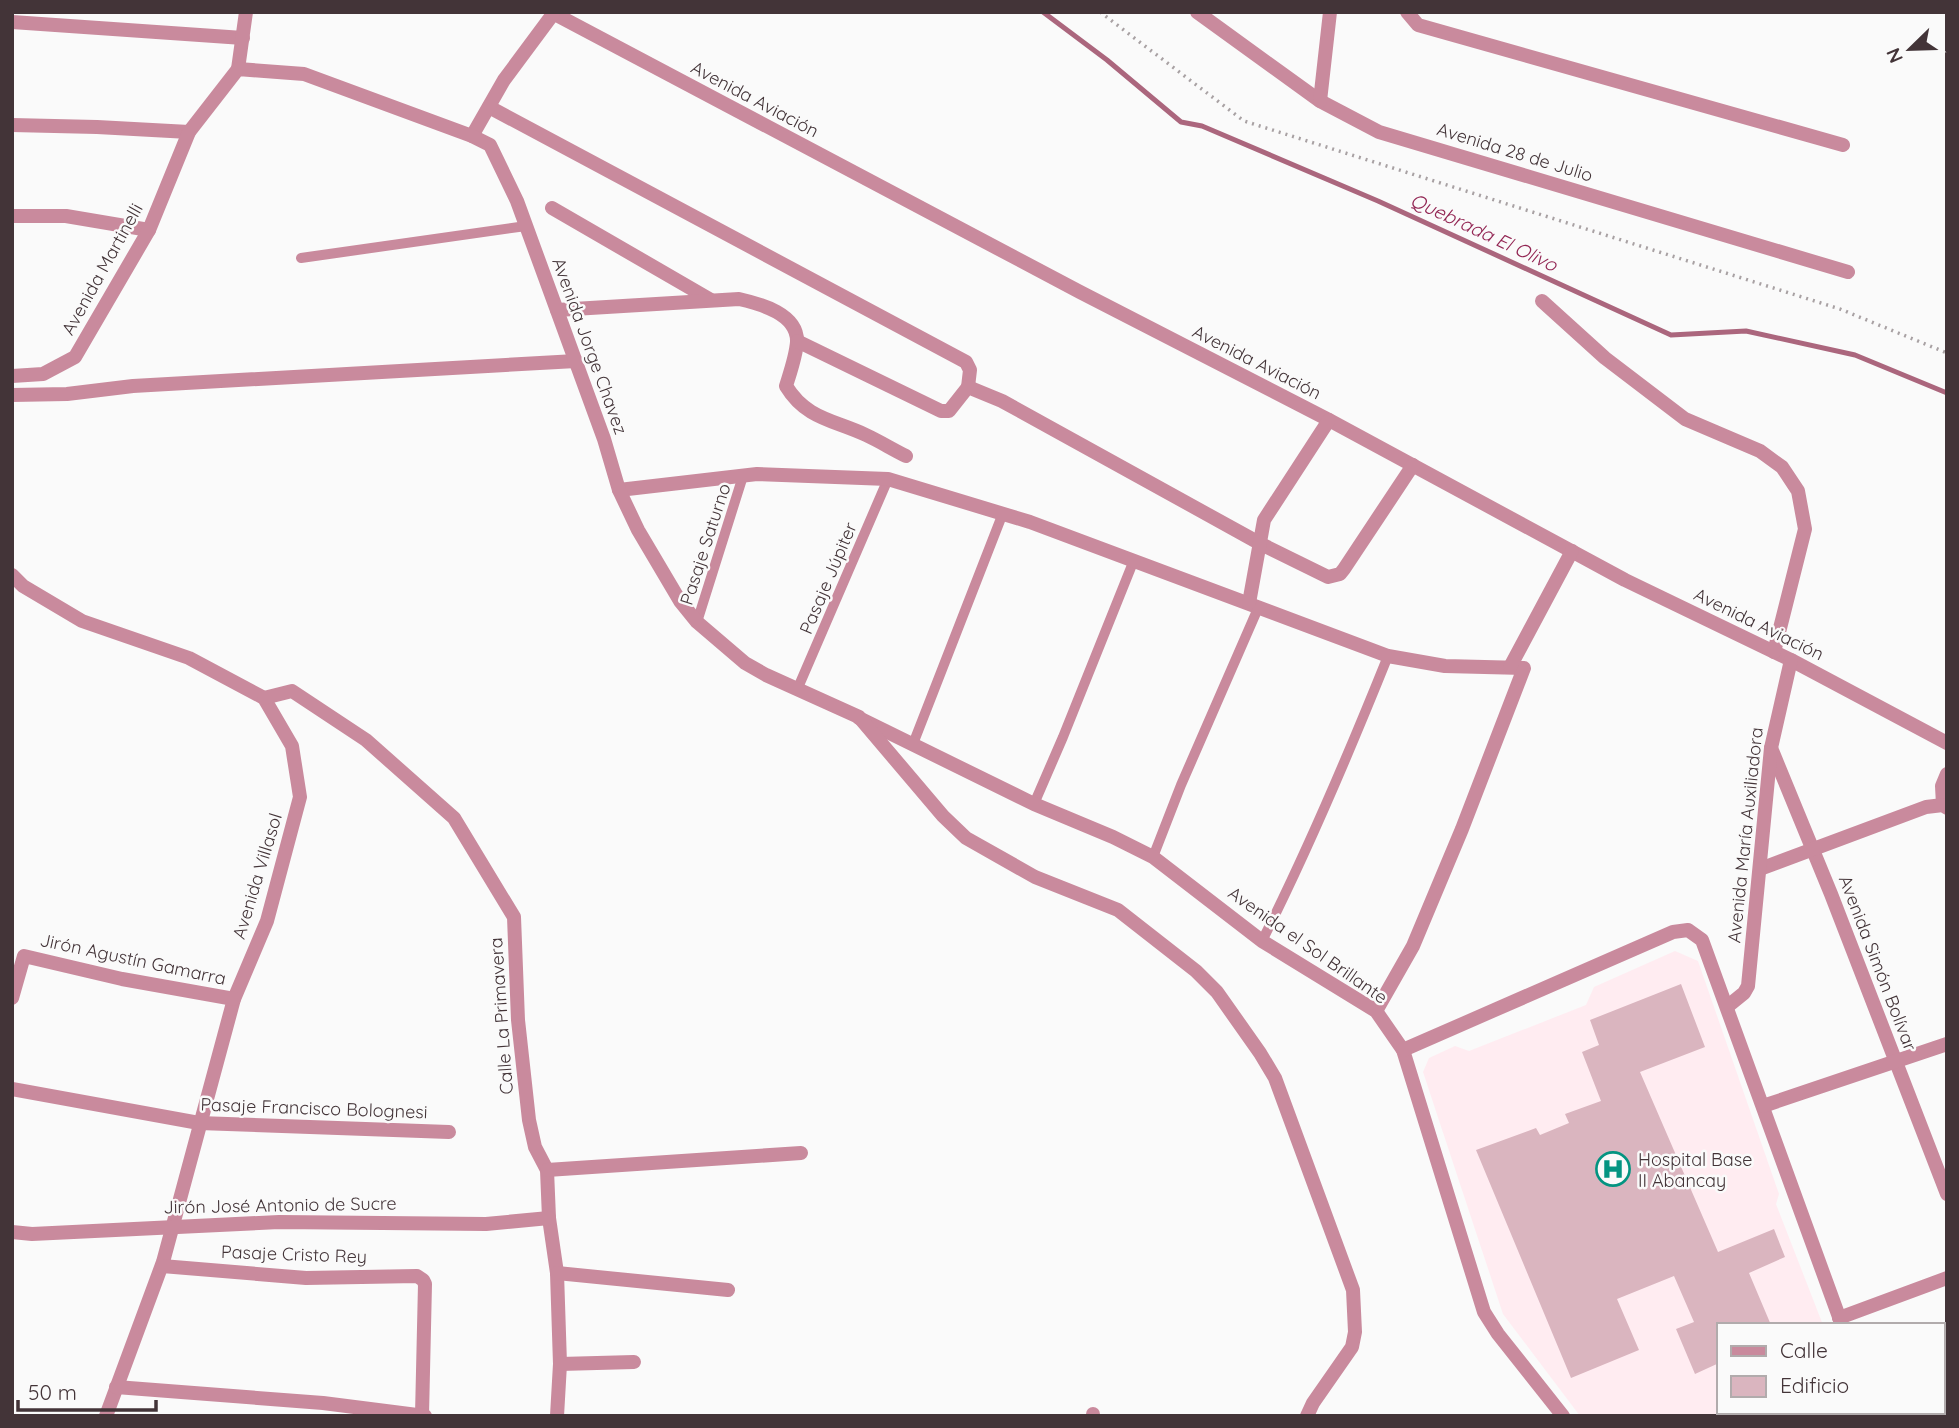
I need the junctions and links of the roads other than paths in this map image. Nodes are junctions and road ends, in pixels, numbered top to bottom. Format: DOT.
graph roads {
  1 [pos="246,12"];
  2 [pos="1197,12"];
  3 [pos="1331,12"];
  4 [pos="1406,12"];
  5 [pos="552,13"];
  6 [pos="12,22"];
  7 [pos="243,38"];
  8 [pos="238,69"];
  9 [pos="1320,101"];
  10 [pos="489,107"];
  11 [pos="12,125"];
  12 [pos="189,132"];
  13 [pos="472,136"];
  14 [pos="1843,145"];
  15 [pos="552,208"];
  16 [pos="12,216"];
  17 [pos="526,226"];
  18 [pos="149,230"];
  19 [pos="300,258"];
  20 [pos="1848,272"];
  21 [pos="712,301"];
  22 [pos="1542,301"];
  23 [pos="557,310"];
  24 [pos="797,341"];
  25 [pos="576,361"];
  26 [pos="12,376"];
  27 [pos="968,387"];
  28 [pos="12,395"];
  29 [pos="1329,420"];
  30 [pos="906,456"];
  31 [pos="1413,465"];
  32 [pos="743,476"];
  33 [pos="888,479"];
  34 [pos="619,490"];
  35 [pos="1003,513"];
  36 [pos="1261,544"];
  37 [pos="1572,551"];
  38 [pos="1134,560"];
  39 [pos="12,575"];
  40 [pos="1254,605"];
  41 [pos="697,622"];
  42 [pos="1774,652"];
  43 [pos="1388,656"];
  44 [pos="1791,660"];
  45 [pos="1510,667"];
  46 [pos="797,690"];
  47 [pos="264,698"];
  48 [pos="859,718"];
  49 [pos="913,744"];
  50 [pos="1947,744"];
  51 [pos="1771,748"];
  52 [pos="1947,774"];
  53 [pos="1034,804"];
  54 [pos="1945,806"];
  55 [pos="1813,848"];
  56 [pos="1153,857"];
  57 [pos="1760,869"];
  58 [pos="1262,941"];
  59 [pos="12,998"];
  60 [pos="234,999"];
  61 [pos="1728,1006"];
  62 [pos="1376,1011"];
  63 [pos="1947,1044"];
  64 [pos="1403,1050"];
  65 [pos="1896,1062"];
  66 [pos="12,1089"];
  67 [pos="1763,1106"];
  68 [pos="199,1124"];
  69 [pos="449,1132"];
  70 [pos="801,1153"];
  71 [pos="547,1170"];
  72 [pos="1947,1194"];
  73 [pos="549,1217"];
  74 [pos="173,1225"];
  75 [pos="12,1232"];
  76 [pos="162,1266"];
  77 [pos="556,1273"];
  78 [pos="1947,1278"];
  79 [pos="728,1290"];
  80 [pos="1840,1321"];
  81 [pos="634,1362"];
  82 [pos="560,1364"];
  83 [pos="117,1387"];
  84 [pos="322,1409"];
  85 [pos="106,1416"];
  86 [pos="423,1416"];
  87 [pos="557,1416"];
  88 [pos="1307,1416"];
  89 [pos="1563,1416"];
  1 -- 7 [label="street"];
  2 -- 9 [label="street, Avenida 28 de Julio"];
  3 -- 9 [label="street"];
  4 -- 14 [label="street"];
  5 -- 10 [label="street"];
  5 -- 29 [label="street, Avenida Aviación"];
  6 -- 7 [label="street"];
  7 -- 8 [label="street"];
  8 -- 12 [label="street, Avenida Martinelli"];
  8 -- 13 [label="street, Avenida Jorge Chavez"];
  9 -- 20 [label="street, Avenida 28 de Julio"];
  10 -- 13 [label="street"];
  10 -- 27 [label="street"];
  11 -- 12 [label="street"];
  12 -- 18 [label="street, Avenida Martinelli"];
  13 -- 17 [label="street, Avenida Jorge Chavez"];
  15 -- 21 [label="street"];
  16 -- 18 [label="street"];
  17 -- 19 [label="lane"];
  17 -- 23 [label="street, Avenida Jorge Chavez"];
  18 -- 26 [label="street, Avenida Martinelli"];
  21 -- 23 [label="street"];
  21 -- 24 [label="street"];
  22 -- 42 [label="street"];
  23 -- 25 [label="street, Avenida Jorge Chavez"];
  24 -- 27 [label="street"];
  24 -- 30 [label="street"];
  25 -- 28 [label="street"];
  25 -- 34 [label="street, Avenida Jorge Chavez"];
  27 -- 36 [label="street"];
  29 -- 31 [label="street, Avenida Aviación"];
  29 -- 36 [label="street"];
  31 -- 36 [label="street"];
  31 -- 37 [label="street, Avenida Aviación"];
  32 -- 33 [label="street"];
  32 -- 34 [label="street"];
  32 -- 41 [label="lane, Pasaje Saturno"];
  33 -- 35 [label="street"];
  33 -- 46 [label="lane, Pasaje Júpiter"];
  34 -- 41 [label="street, Avenida Jorge Chavez"];
  35 -- 38 [label="street"];
  35 -- 49 [label="lane"];
  36 -- 40 [label="street"];
  37 -- 42 [label="street, Avenida Aviación"];
  37 -- 45 [label="street"];
  38 -- 40 [label="street"];
  38 -- 53 [label="lane"];
  39 -- 47 [label="street"];
  40 -- 43 [label="street"];
  40 -- 56 [label="lane"];
  41 -- 46 [label="street, Avenida Jorge Chavez"];
  42 -- 44 [label="street, Avenida Aviación"];
  43 -- 45 [label="street"];
  43 -- 58 [label="lane"];
  44 -- 50 [label="street, Avenida Aviación"];
  44 -- 51 [label="street, Avenida María Auxiliadora"];
  45 -- 62 [label="street"];
  46 -- 48 [label="street, Avenida Jorge Chavez"];
  47 -- 60 [label="street, Avenida Villasol"];
  47 -- 71 [label="street, Calle La Primavera"];
  48 -- 49 [label="street, Avenida el Sol Brillante"];
  48 -- 88 [label="street"];
  49 -- 53 [label="street, Avenida el Sol Brillante"];
  51 -- 55 [label="street, Avenida Simón Bolívar"];
  51 -- 57 [label="street, Avenida María Auxiliadora"];
  52 -- 54 [label="street"];
  53 -- 56 [label="street, Avenida el Sol Brillante"];
  54 -- 55 [label="street"];
  55 -- 57 [label="street"];
  55 -- 65 [label="street, Avenida Simón Bolívar"];
  56 -- 58 [label="street, Avenida el Sol Brillante"];
  57 -- 61 [label="street, Avenida María Auxiliadora"];
  58 -- 62 [label="street, Avenida el Sol Brillante"];
  59 -- 60 [label="street, Jirón Agustín Gamarra"];
  60 -- 68 [label="street, Avenida Villasol"];
  61 -- 64 [label="street, Avenida María Auxiliadora"];
  61 -- 67 [label="street, Avenida María Auxiliadora"];
  62 -- 64 [label="street, Avenida el Sol Brillante"];
  63 -- 65 [label="street"];
  64 -- 89 [label="street, Avenida el Sol Brillante"];
  65 -- 67 [label="street"];
  65 -- 72 [label="street, Avenida Simón Bolívar"];
  66 -- 68 [label="street, Pasaje Francisco Bolognesi"];
  67 -- 80 [label="street, Avenida María Auxiliadora"];
  68 -- 69 [label="street, Pasaje Francisco Bolognesi"];
  68 -- 74 [label="street, Avenida Villasol"];
  70 -- 71 [label="street"];
  71 -- 73 [label="street, Calle La Primavera"];
  73 -- 74 [label="street, Jirón José Antonio de Sucre"];
  73 -- 77 [label="street, Calle La Primavera"];
  74 -- 75 [label="street, Jirón José Antonio de Sucre"];
  74 -- 76 [label="street, Avenida Villasol"];
  76 -- 83 [label="street, Avenida Villasol"];
  76 -- 86 [label="street, Pasaje Cristo Rey"];
  77 -- 79 [label="street"];
  77 -- 82 [label="street, Calle La Primavera"];
  78 -- 80 [label="street"];
  81 -- 82 [label="street"];
  82 -- 87 [label="street, Calle La Primavera"];
  83 -- 84 [label="street"];
  83 -- 85 [label="street, Avenida Villasol"];
  84 -- 86 [label="street"];
}
